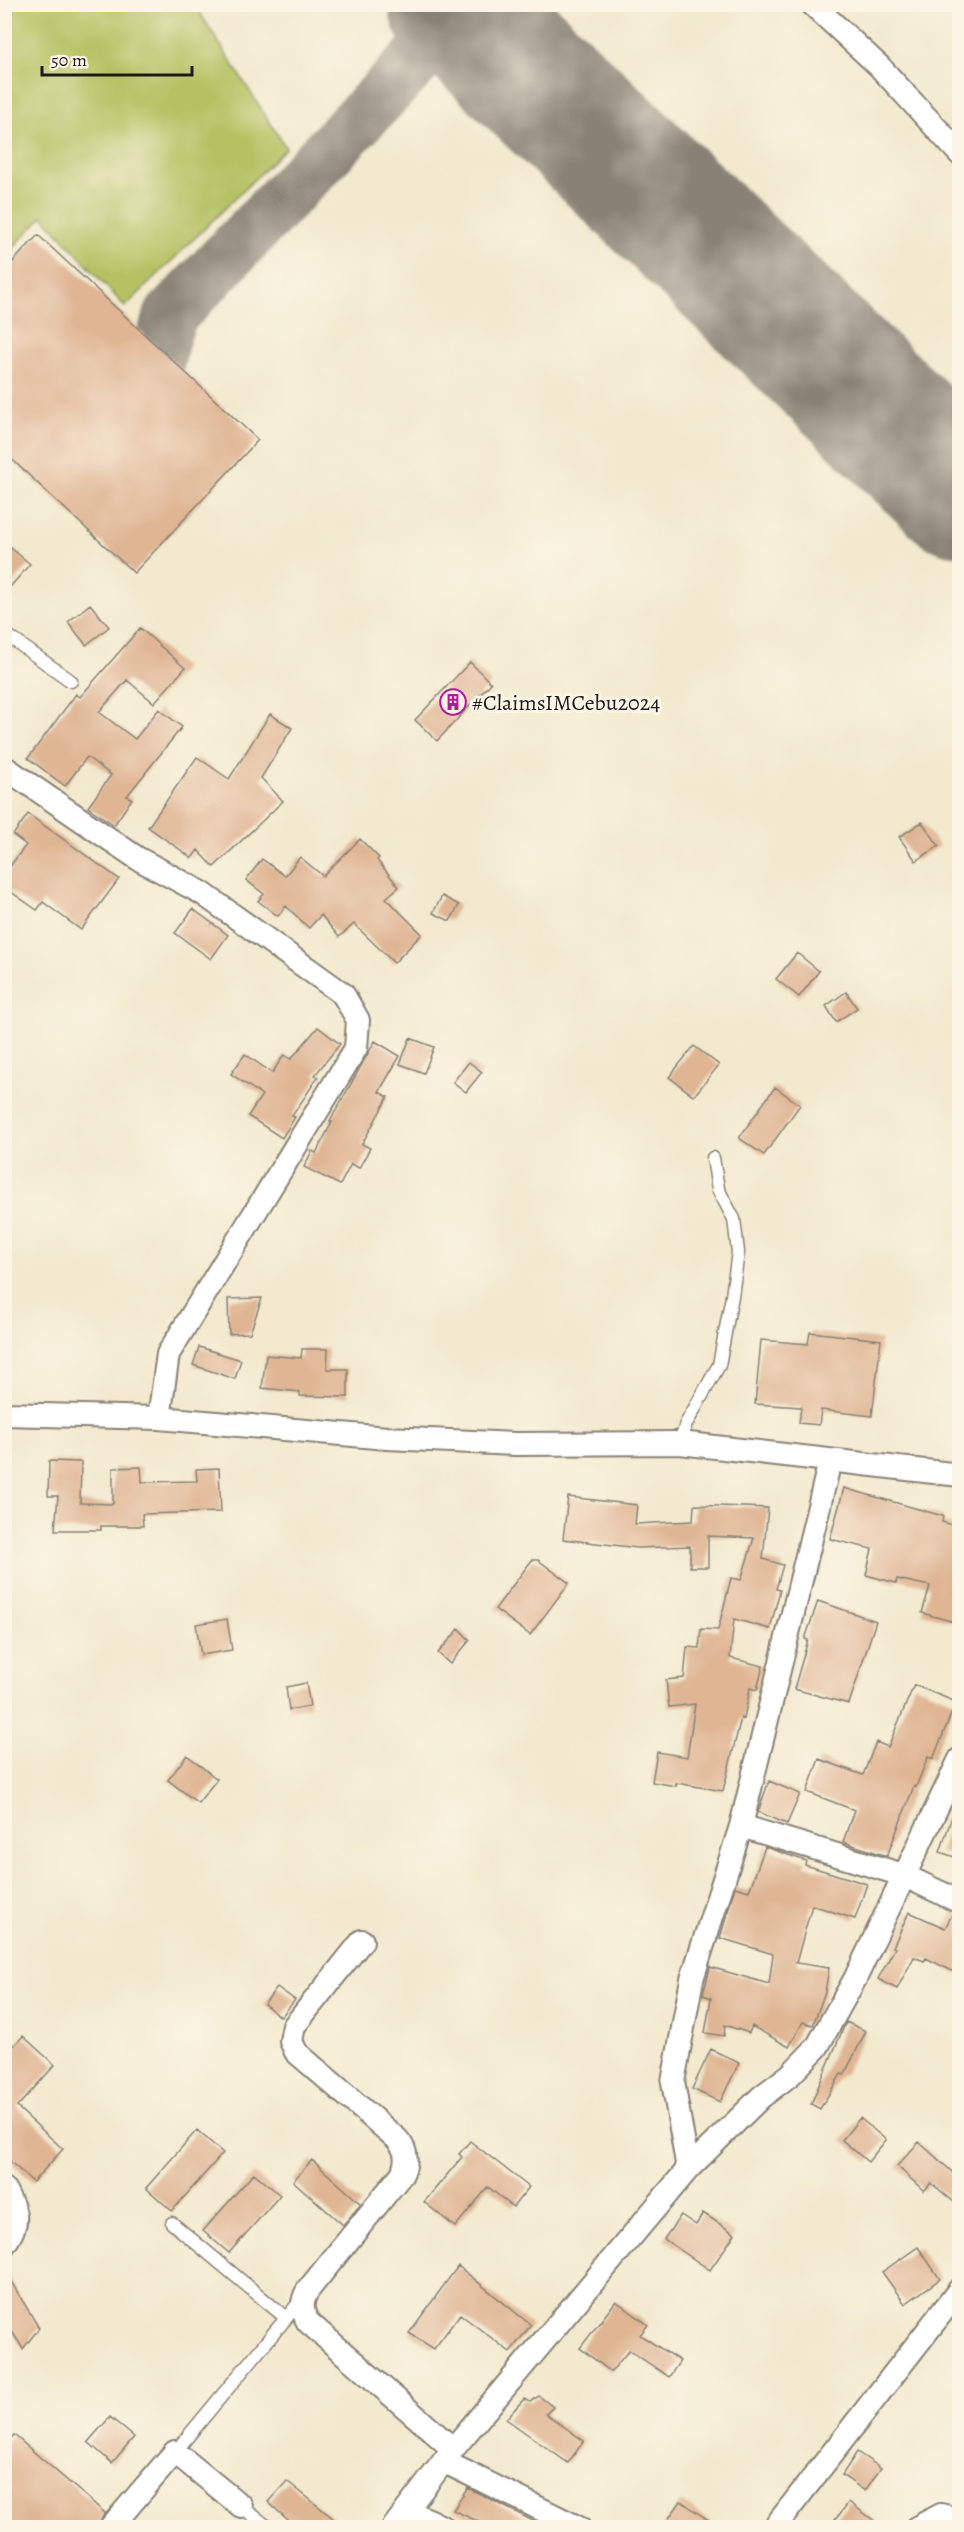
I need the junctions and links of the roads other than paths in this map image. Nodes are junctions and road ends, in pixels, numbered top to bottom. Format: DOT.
graph roads {
  1 [pos="812,4"];
  2 [pos="960,154"];
  3 [pos="4,633"];
  4 [pos="71,681"];
  5 [pos="4,767"];
  6 [pos="713,1158"];
  7 [pos="4,1414"];
  8 [pos="159,1418"];
  9 [pos="680,1443"];
  10 [pos="830,1461"];
  11 [pos="960,1475"];
  12 [pos="960,1759"];
  13 [pos="741,1826"];
  14 [pos="903,1875"];
  15 [pos="960,1902"];
  16 [pos="362,1941"];
  17 [pos="688,2169"];
  18 [pos="4,2189"];
  19 [pos="172,2223"];
  20 [pos="4,2245"];
  21 [pos="960,2289"];
  22 [pos="304,2296"];
  23 [pos="286,2318"];
  24 [pos="175,2452"];
  25 [pos="449,2456"];
  26 [pos="241,2506"];
  27 [pos="407,2510"];
  28 [pos="960,2525"];
  29 [pos="110,2528"];
  30 [pos="269,2528"];
  31 [pos="393,2528"];
  32 [pos="444,2528"];
  33 [pos="579,2528"];
  34 [pos="774,2528"];
  35 [pos="915,2528"];
  1 -- 2 [label="street"];
  3 -- 4 [label="lane"];
  5 -- 8 [label="street"];
  6 -- 9 [label="lane"];
  7 -- 8 [label="street"];
  8 -- 9 [label="street"];
  9 -- 10 [label="street"];
  10 -- 11 [label="street"];
  10 -- 13 [label="street"];
  12 -- 14 [label="street"];
  13 -- 14 [label="street"];
  13 -- 17 [label="street"];
  14 -- 15 [label="street"];
  14 -- 17 [label="street"];
  16 -- 22 [label="street"];
  17 -- 25 [label="street"];
  18 -- 20 [label="street"];
  19 -- 23 [label="lane"];
  21 -- 34 [label="street"];
  22 -- 23 [label="lane"];
  22 -- 25 [label="street"];
  23 -- 24 [label="lane"];
  24 -- 26 [label="street"];
  24 -- 29 [label="street"];
  25 -- 27 [label="street"];
  25 -- 33 [label="street"];
  26 -- 30 [label="lane"];
  27 -- 31 [label="street"];
  27 -- 32 [label="street"];
  28 -- 35 [label="street"];
}
